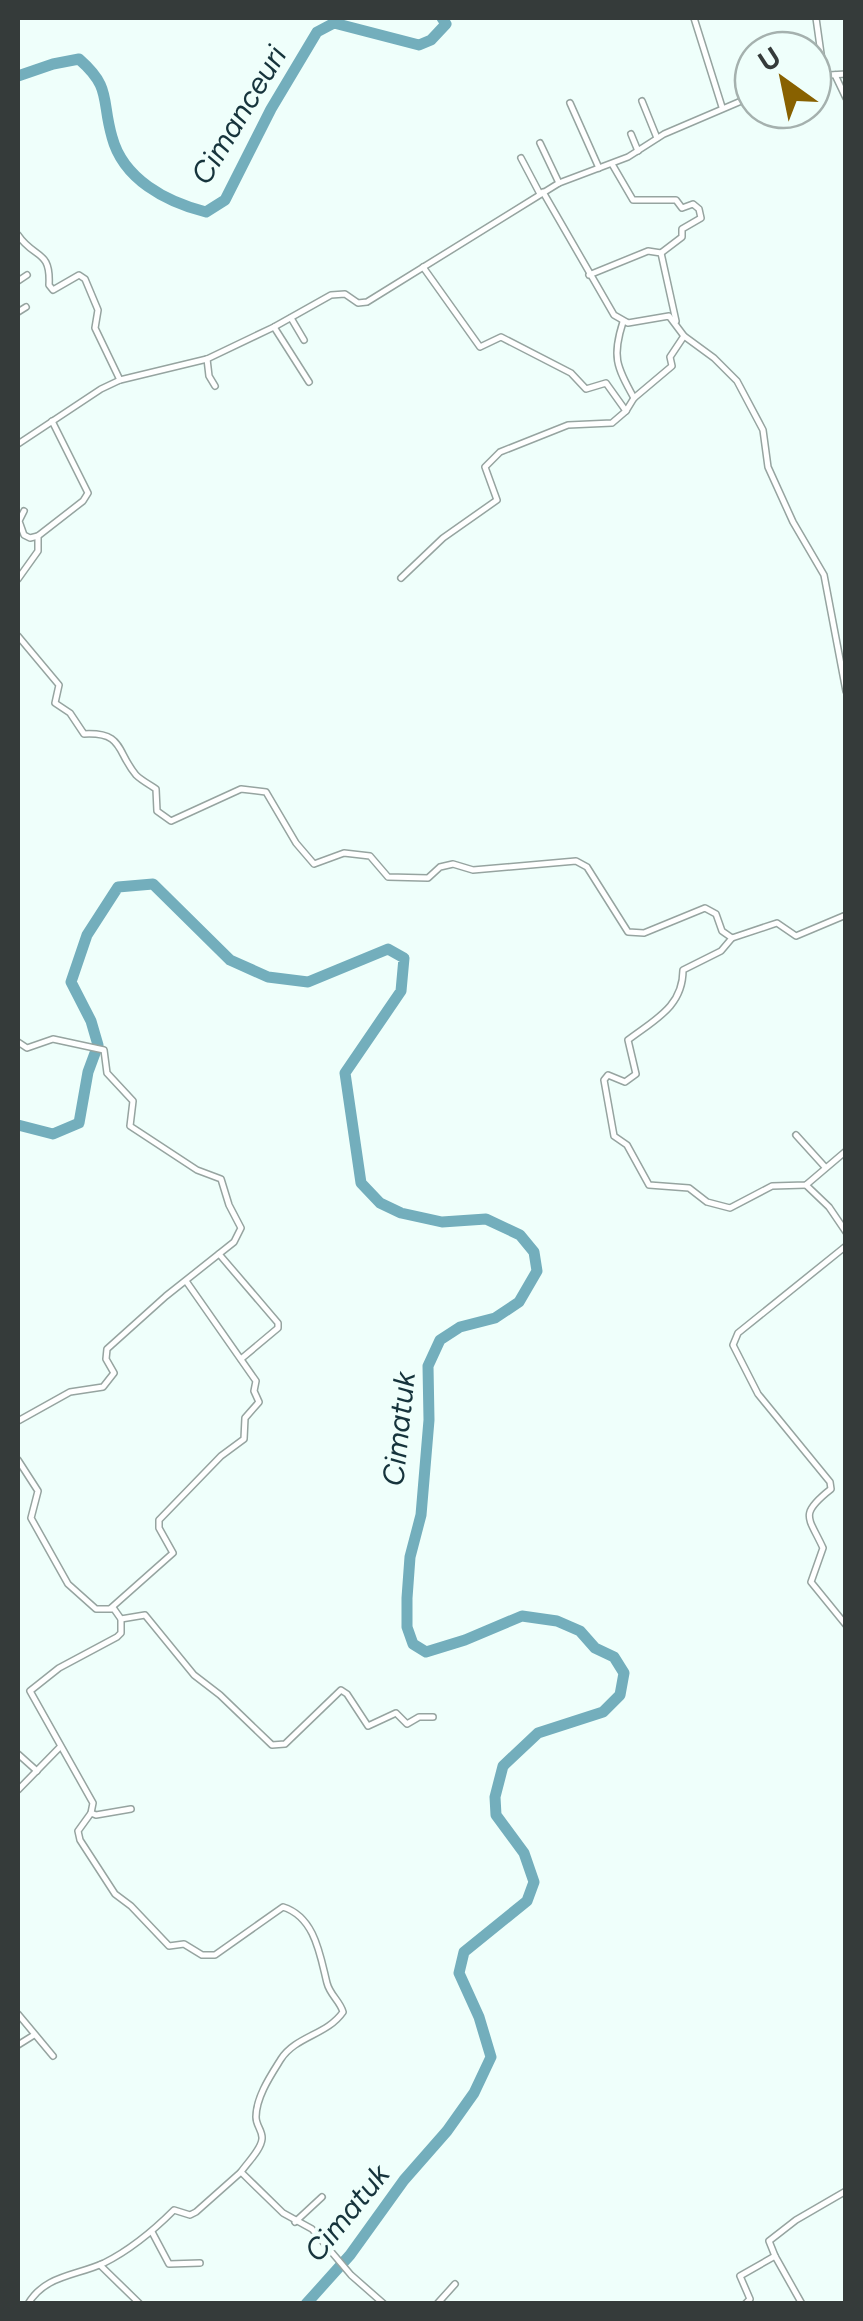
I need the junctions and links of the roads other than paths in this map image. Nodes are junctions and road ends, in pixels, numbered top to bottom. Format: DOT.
graph roads {
  1 [pos="694,18"];
  2 [pos="846,74"];
  3 [pos="835,75"];
  4 [pos="846,98"];
  5 [pos="642,101"];
  6 [pos="570,103"];
  7 [pos="733,103"];
  8 [pos="722,107"];
  9 [pos="631,134"];
  10 [pos="657,138"];
  11 [pos="540,142"];
  12 [pos="638,150"];
  13 [pos="521,158"];
  14 [pos="612,164"];
  15 [pos="600,168"];
  16 [pos="560,183"];
  17 [pos="542,193"];
  18 [pos="18,235"];
  19 [pos="661,253"];
  20 [pos="423,266"];
  21 [pos="27,275"];
  22 [pos="589,275"];
  23 [pos="18,281"];
  24 [pos="26,307"];
  25 [pos="18,312"];
  26 [pos="291,318"];
  27 [pos="623,321"];
  28 [pos="677,326"];
  29 [pos="274,327"];
  30 [pos="684,336"];
  31 [pos="304,340"];
  32 [pos="206,359"];
  33 [pos="120,380"];
  34 [pos="309,382"];
  35 [pos="215,386"];
  36 [pos="634,398"];
  37 [pos="626,412"];
  38 [pos="52,422"];
  39 [pos="18,444"];
  40 [pos="24,511"];
  41 [pos="38,536"];
  42 [pos="18,578"];
  43 [pos="400,578"];
  44 [pos="18,636"];
  45 [pos="846,692"];
  46 [pos="846,915"];
  47 [pos="732,938"];
  48 [pos="18,1042"];
  49 [pos="796,1135"];
  50 [pos="846,1151"];
  51 [pos="824,1167"];
  52 [pos="806,1185"];
  53 [pos="846,1232"];
  54 [pos="846,1246"];
  55 [pos="218,1254"];
  56 [pos="185,1280"];
  57 [pos="241,1359"];
  58 [pos="18,1421"];
  59 [pos="18,1460"];
  60 [pos="111,1608"];
  61 [pos="121,1619"];
  62 [pos="846,1625"];
  63 [pos="30,1690"];
  64 [pos="18,1697"];
  65 [pos="432,1717"];
  66 [pos="60,1747"];
  67 [pos="18,1754"];
  68 [pos="37,1772"];
  69 [pos="18,1790"];
  70 [pos="131,1809"];
  71 [pos="91,1813"];
  72 [pos="18,2014"];
  73 [pos="34,2036"];
  74 [pos="18,2046"];
  75 [pos="53,2056"];
  76 [pos="241,2172"];
  77 [pos="846,2192"];
  78 [pos="322,2197"];
  79 [pos="295,2222"];
  80 [pos="152,2232"];
  81 [pos="775,2256"];
  82 [pos="200,2263"];
  83 [pos="100,2265"];
  84 [pos="455,2284"];
  85 [pos="438,2303"];
  86 [pos="28,2304"];
  87 [pos="140,2304"];
  88 [pos="384,2304"];
  89 [pos="745,2304"];
  90 [pos="802,2304"];
  1 -- 8 [label="street"];
  2 -- 3 [label="street"];
  3 -- 4 [label="street"];
  5 -- 10 [label="street"];
  6 -- 15 [label="street"];
  7 -- 8 [label="street"];
  8 -- 10 [label="street"];
  9 -- 12 [label="street"];
  10 -- 12 [label="street"];
  11 -- 16 [label="street"];
  12 -- 14 [label="street"];
  13 -- 17 [label="street"];
  14 -- 15 [label="street"];
  14 -- 19 [label="street"];
  15 -- 16 [label="street"];
  16 -- 17 [label="street"];
  17 -- 20 [label="street"];
  17 -- 22 [label="street"];
  18 -- 33 [label="street"];
  19 -- 22 [label="street"];
  19 -- 28 [label="street"];
  20 -- 26 [label="street"];
  20 -- 37 [label="street"];
  21 -- 23 [label="street"];
  22 -- 27 [label="street"];
  24 -- 25 [label="street"];
  26 -- 29 [label="street"];
  26 -- 31 [label="street"];
  27 -- 28 [label="street"];
  27 -- 36 [label="street"];
  28 -- 30 [label="street"];
  29 -- 32 [label="street"];
  29 -- 34 [label="street"];
  30 -- 36 [label="street"];
  30 -- 45 [label="street"];
  32 -- 33 [label="street"];
  32 -- 35 [label="street"];
  33 -- 38 [label="street"];
  36 -- 37 [label="street"];
  37 -- 43 [label="street"];
  38 -- 39 [label="street"];
  38 -- 41 [label="street"];
  40 -- 41 [label="street"];
  41 -- 42 [label="street"];
  44 -- 47 [label="street"];
  46 -- 47 [label="street"];
  47 -- 52 [label="street"];
  48 -- 55 [label="street"];
  49 -- 51 [label="street"];
  50 -- 51 [label="street"];
  51 -- 52 [label="street"];
  52 -- 53 [label="street"];
  54 -- 62 [label="street"];
  55 -- 56 [label="street"];
  55 -- 57 [label="street"];
  56 -- 57 [label="street"];
  56 -- 58 [label="street"];
  57 -- 60 [label="street"];
  59 -- 60 [label="street"];
  60 -- 61 [label="street"];
  61 -- 63 [label="street"];
  61 -- 65 [label="street"];
  63 -- 64 [label="street"];
  63 -- 66 [label="street"];
  66 -- 68 [label="street"];
  66 -- 71 [label="street"];
  67 -- 68 [label="street"];
  68 -- 69 [label="street"];
  70 -- 71 [label="street"];
  71 -- 76 [label="street"];
  72 -- 73 [label="street"];
  73 -- 74 [label="street"];
  73 -- 75 [label="street"];
  76 -- 79 [label="street"];
  76 -- 80 [label="street"];
  77 -- 81 [label="street"];
  78 -- 79 [label="street"];
  79 -- 88 [label="street"];
  80 -- 82 [label="street"];
  80 -- 83 [label="street"];
  81 -- 89 [label="street"];
  81 -- 90 [label="street"];
  83 -- 86 [label="street"];
  83 -- 87 [label="street"];
  84 -- 85 [label="street"];
}
